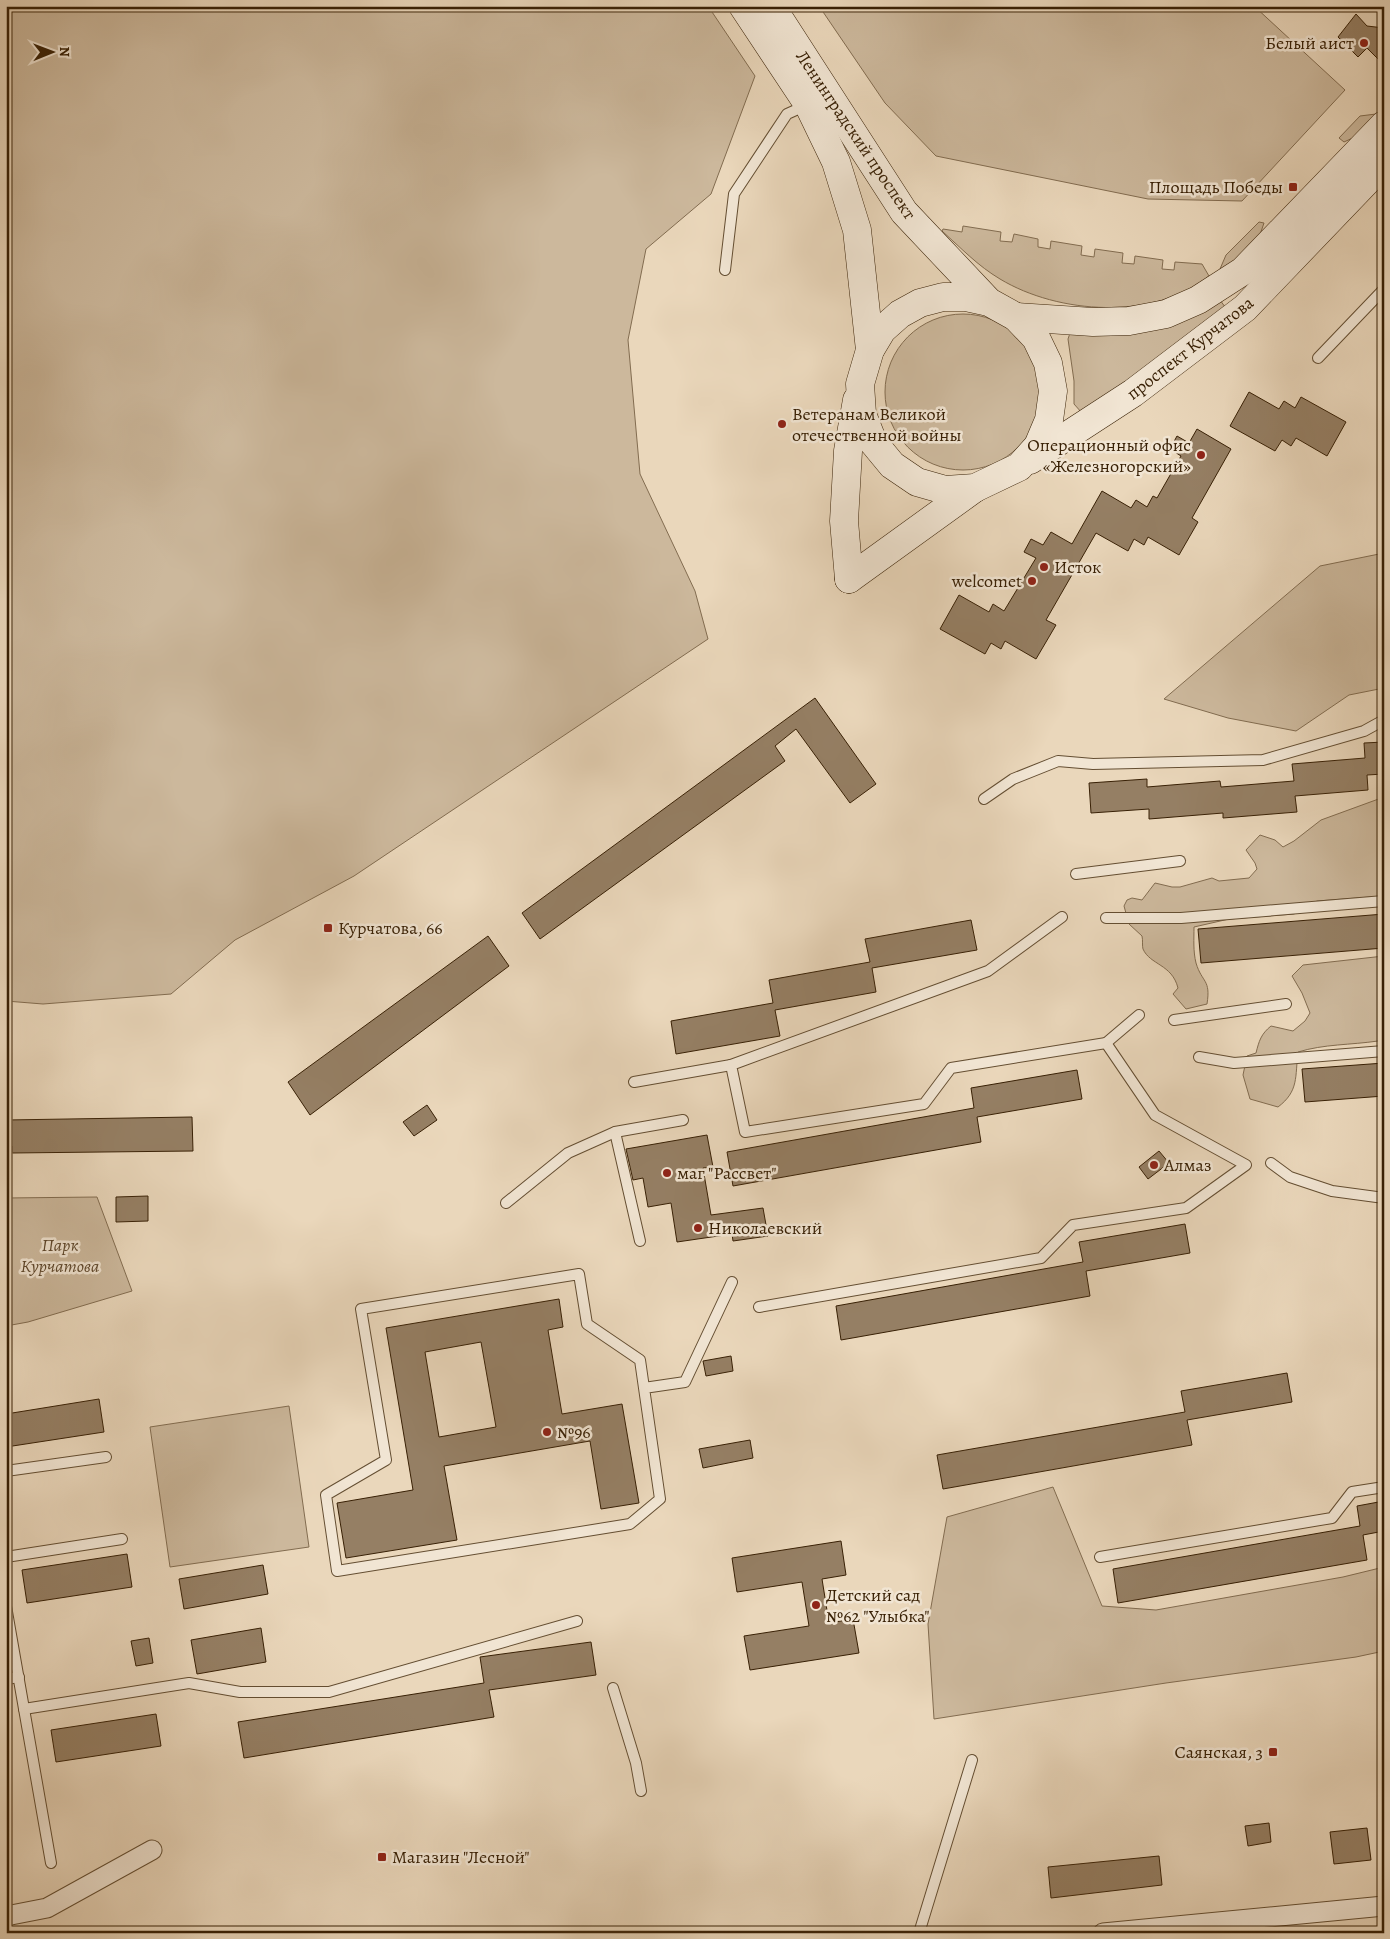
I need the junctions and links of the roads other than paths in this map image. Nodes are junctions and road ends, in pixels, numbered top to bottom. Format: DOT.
graph roads {
  1 [pos="743,6"];
  2 [pos="772,6"];
  3 [pos="808,104"];
  4 [pos="1384,125"];
  5 [pos="1384,163"];
  6 [pos="725,270"];
  7 [pos="1384,289"];
  8 [pos="989,302"];
  9 [pos="1016,317"];
  10 [pos="870,350"];
  11 [pos="1318,358"];
  12 [pos="860,384"];
  13 [pos="1019,467"];
  14 [pos="975,488"];
  15 [pos="1384,720"];
  16 [pos="984,798"];
  17 [pos="1180,861"];
  18 [pos="1076,874"];
  19 [pos="1384,901"];
  20 [pos="1062,916"];
  21 [pos="1106,918"];
  22 [pos="1286,1004"];
  23 [pos="1139,1015"];
  24 [pos="1174,1020"];
  25 [pos="1106,1044"];
  26 [pos="1384,1051"];
  27 [pos="1200,1057"];
  28 [pos="731,1065"];
  29 [pos="634,1082"];
  30 [pos="683,1120"];
  31 [pos="615,1132"];
  32 [pos="1271,1163"];
  33 [pos="1384,1198"];
  34 [pos="506,1203"];
  35 [pos="640,1241"];
  36 [pos="732,1282"];
  37 [pos="759,1307"];
  38 [pos="644,1388"];
  39 [pos="106,1456"];
  40 [pos="6,1471"];
  41 [pos="1384,1487"];
  42 [pos="122,1539"];
  43 [pos="6,1557"];
  44 [pos="1100,1557"];
  45 [pos="6,1606"];
  46 [pos="577,1622"];
  47 [pos="19,1677"];
  48 [pos="6,1679"];
  49 [pos="613,1688"];
  50 [pos="24,1709"];
  51 [pos="972,1760"];
  52 [pos="641,1791"];
  53 [pos="152,1850"];
  54 [pos="51,1863"];
  55 [pos="1384,1906"];
  56 [pos="6,1916"];
  57 [pos="919,1933"];
  58 [pos="1103,1933"];
  1 -- 3 [label="main road, Ленинградский проспект"];
  2 -- 8 [label="main road, Ленинградский проспект"];
  3 -- 6 [label="lane"];
  3 -- 10 [label="main road, Ленинградский проспект"];
  4 -- 9 [label="main road, проспект Курчатова"];
  5 -- 13 [label="main road, проспект Курчатова"];
  7 -- 11 [label="lane"];
  8 -- 9 [label="main road"];
  8 -- 10 [label="main road"];
  9 -- 13 [label="main road"];
  10 -- 12 [label="main road"];
  12 -- 14 [label="main road"];
  12 -- 14 [label="main road"];
  13 -- 14 [label="main road"];
  15 -- 16 [label="lane"];
  17 -- 18 [label="lane"];
  19 -- 21 [label="lane"];
  20 -- 28 [label="lane"];
  22 -- 24 [label="lane"];
  23 -- 25 [label="lane"];
  25 -- 28 [label="lane"];
  25 -- 37 [label="lane"];
  26 -- 27 [label="lane"];
  28 -- 29 [label="lane"];
  30 -- 31 [label="lane"];
  31 -- 34 [label="lane"];
  31 -- 35 [label="lane"];
  32 -- 33 [label="lane"];
  36 -- 38 [label="lane"];
  38 -- 38 [label="lane"];
  39 -- 40 [label="lane"];
  41 -- 44 [label="lane"];
  42 -- 43 [label="lane"];
  45 -- 47 [label="lane"];
  46 -- 50 [label="lane"];
  47 -- 48 [label="lane"];
  47 -- 50 [label="lane"];
  49 -- 52 [label="lane"];
  50 -- 54 [label="lane"];
  51 -- 57 [label="lane"];
  53 -- 56 [label="street"];
  55 -- 58 [label="street"];
}
